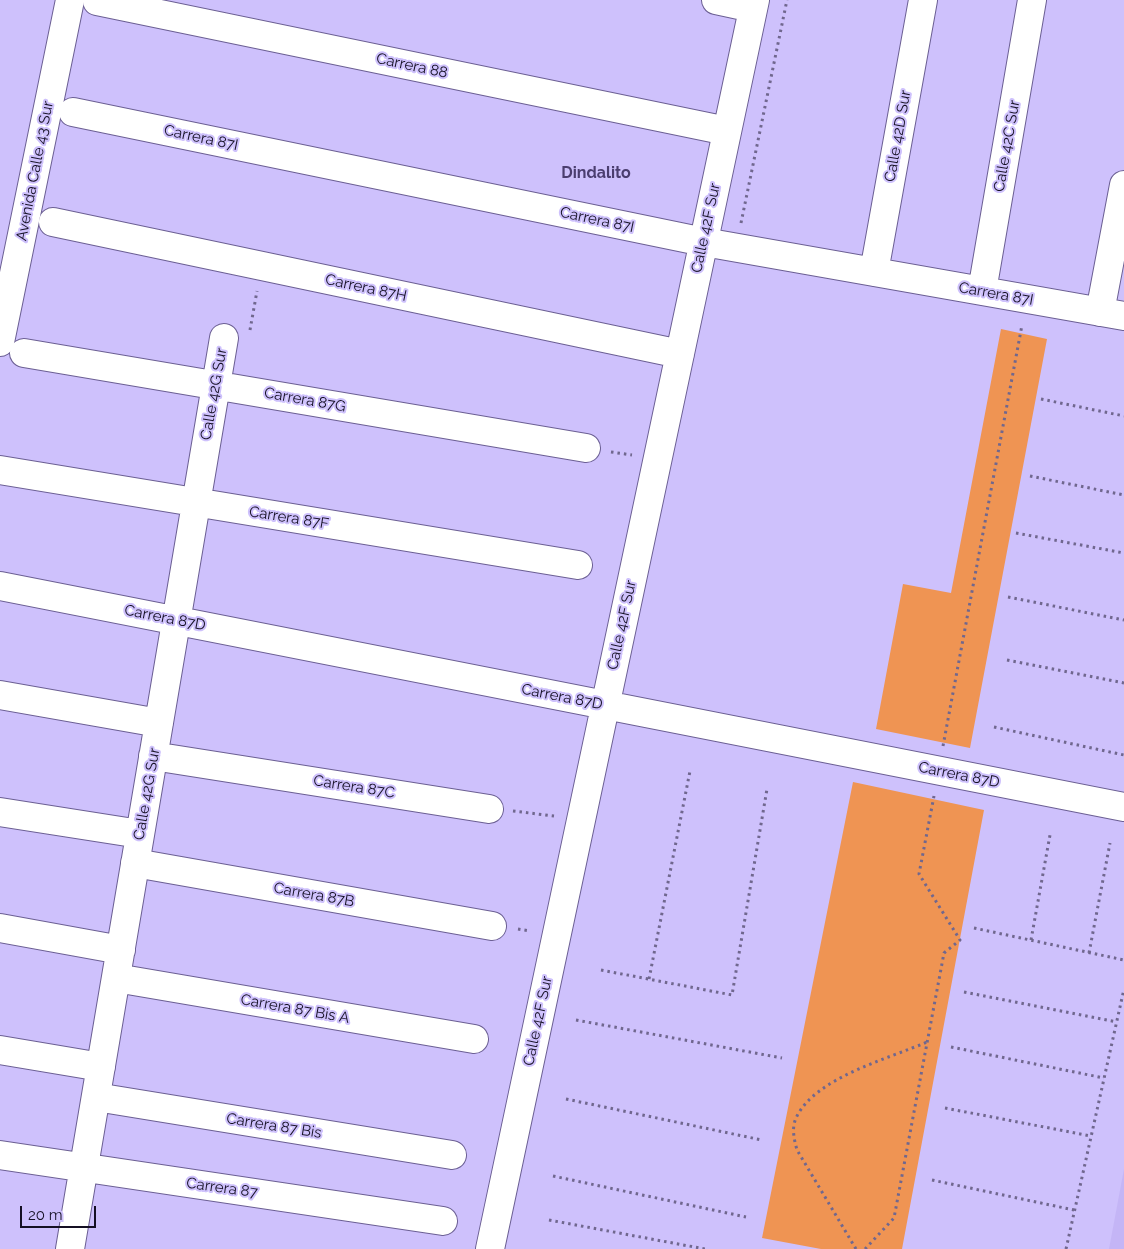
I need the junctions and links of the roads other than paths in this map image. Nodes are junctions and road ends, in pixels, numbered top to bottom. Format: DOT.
graph roads {
  1 [pos="70,0"];
  2 [pos="716,0"];
  3 [pos="922,0"];
  4 [pos="1032,0"];
  5 [pos="97,1"];
  6 [pos="754,4"];
  7 [pos="73,112"];
  8 [pos="727,131"];
  9 [pos="1124,185"];
  10 [pos="53,222"];
  11 [pos="704,242"];
  12 [pos="874,272"];
  13 [pos="982,291"];
  14 [pos="1112,314"];
  15 [pos="224,338"];
  16 [pos="12,347"];
  17 [pos="680,354"];
  18 [pos="216,385"];
  19 [pos="586,448"];
  20 [pos="0,470"];
  21 [pos="196,502"];
  22 [pos="578,565"];
  23 [pos="0,586"];
  24 [pos="176,620"];
  25 [pos="0,695"];
  26 [pos="606,705"];
  27 [pos="159,723"];
  28 [pos="153,756"];
  29 [pos="1124,807"];
  30 [pos="489,809"];
  31 [pos="0,812"];
  32 [pos="140,834"];
  33 [pos="135,864"];
  34 [pos="492,926"];
  35 [pos="0,928"];
  36 [pos="121,950"];
  37 [pos="116,978"];
  38 [pos="474,1039"];
  39 [pos="0,1050"];
  40 [pos="101,1067"];
  41 [pos="96,1097"];
  42 [pos="0,1155"];
  43 [pos="452,1155"];
  44 [pos="84,1168"];
  45 [pos="443,1221"];
  46 [pos="70,1249"];
  47 [pos="490,1249"];
  1 -- 16 [label="street, Avenida Calle 43 Sur"];
  2 -- 6 [label="street"];
  3 -- 12 [label="street, Calle 42D Sur"];
  4 -- 13 [label="street, Calle 42C Sur"];
  5 -- 8 [label="street, Carrera 88"];
  6 -- 8 [label="street, Calle 42F Sur"];
  7 -- 11 [label="street, Carrera 87I"];
  8 -- 11 [label="street, Calle 42F Sur"];
  9 -- 14 [label="street"];
  10 -- 17 [label="street, Carrera 87H"];
  11 -- 12 [label="street, Carrera 87I"];
  11 -- 17 [label="street, Calle 42F Sur"];
  12 -- 13 [label="street, Carrera 87I"];
  13 -- 14 [label="street, Carrera 87I"];
  15 -- 18 [label="street, Calle 42G Sur"];
  16 -- 18 [label="street, Carrera 87G"];
  17 -- 26 [label="street, Calle 42F Sur"];
  18 -- 19 [label="street, Carrera 87G"];
  18 -- 21 [label="street, Calle 42G Sur"];
  20 -- 21 [label="street, Carrera 87F"];
  21 -- 22 [label="street, Carrera 87F"];
  21 -- 24 [label="street, Calle 42G Sur"];
  23 -- 24 [label="street, Carrera 87D"];
  24 -- 26 [label="street, Carrera 87D"];
  24 -- 27 [label="street, Calle 42G Sur"];
  25 -- 27 [label="street"];
  26 -- 29 [label="street, Carrera 87D"];
  26 -- 47 [label="street, Calle 42F Sur"];
  27 -- 28 [label="street, Calle 42G Sur"];
  28 -- 30 [label="street, Carrera 87C"];
  28 -- 32 [label="street, Calle 42G Sur"];
  31 -- 32 [label="street"];
  32 -- 33 [label="street, Calle 42G Sur"];
  33 -- 34 [label="street, Carrera 87B"];
  33 -- 36 [label="street, Calle 42G Sur"];
  35 -- 36 [label="street"];
  36 -- 37 [label="street, Calle 42G Sur"];
  37 -- 38 [label="street, Carrera 87 Bis A"];
  37 -- 40 [label="street, Calle 42G Sur"];
  39 -- 40 [label="street"];
  40 -- 41 [label="street, Calle 42G Sur"];
  41 -- 43 [label="street, Carrera 87 Bis"];
  41 -- 44 [label="street, Calle 42G Sur"];
  42 -- 44 [label="street, Carrera 87"];
  44 -- 45 [label="street, Carrera 87"];
  44 -- 46 [label="street, Calle 42G Sur"];
}
